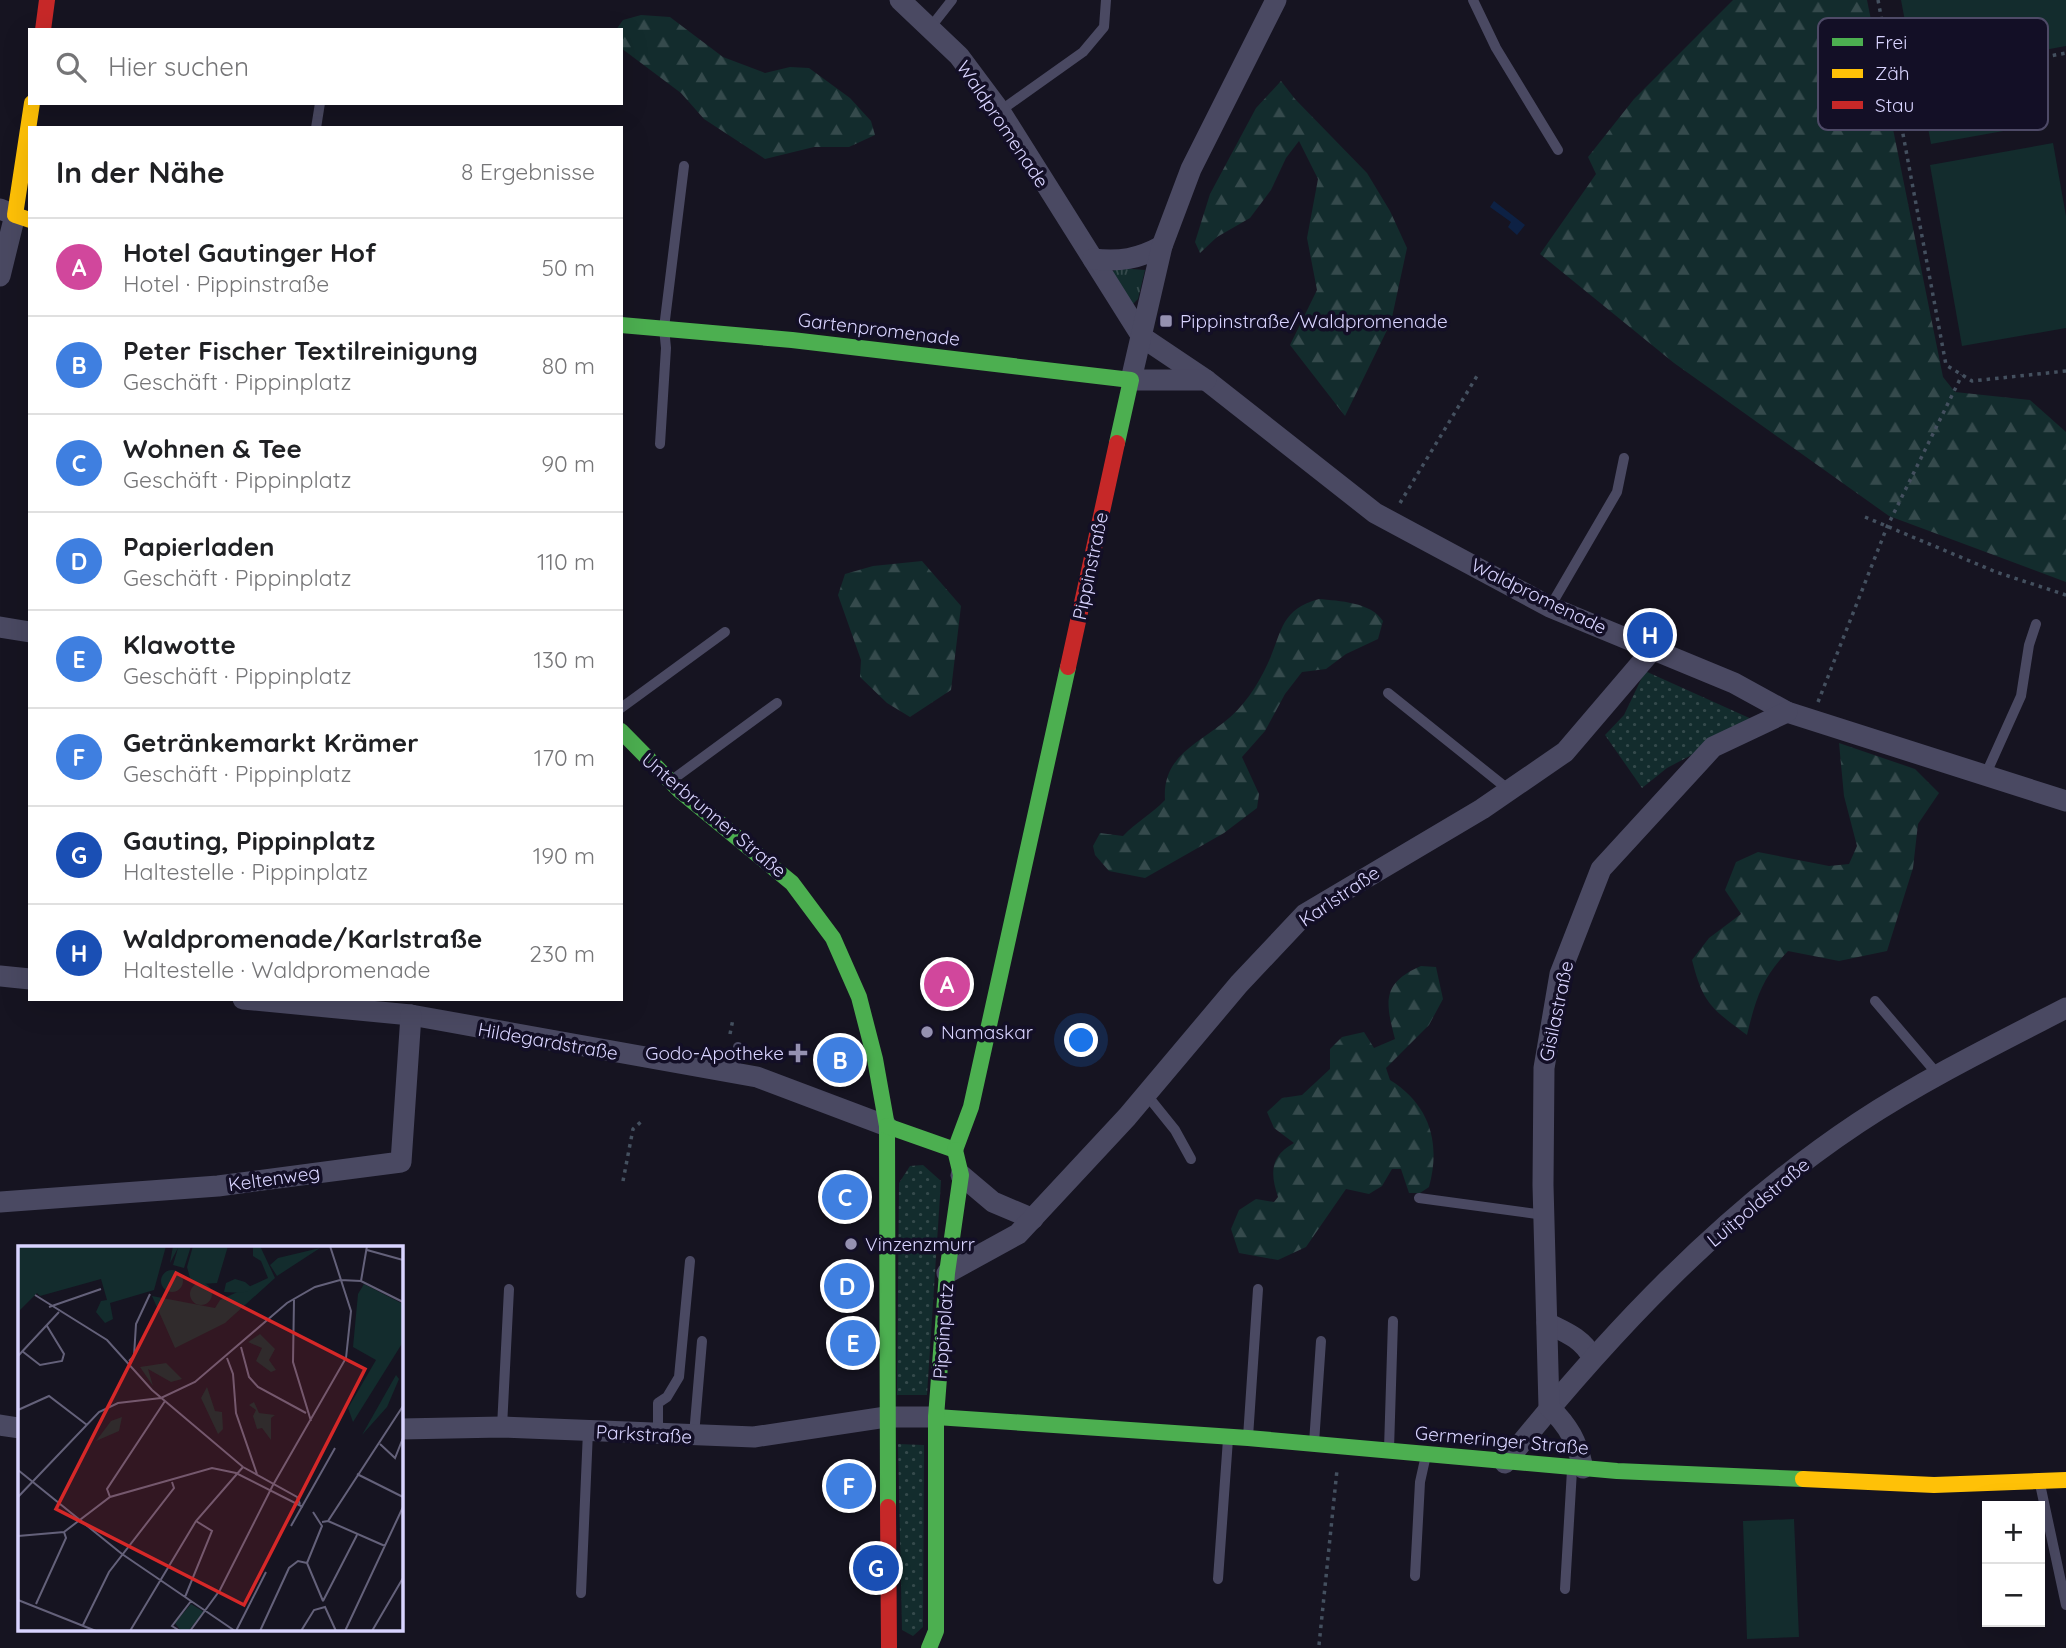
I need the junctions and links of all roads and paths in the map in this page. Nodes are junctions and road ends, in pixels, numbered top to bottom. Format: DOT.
graph roads {
  1 [pos="47,0"];
  2 [pos="900,0"];
  3 [pos="952,0"];
  4 [pos="1106,0"];
  5 [pos="1276,0"];
  6 [pos="1473,0"];
  7 [pos="1878,0"];
  8 [pos="1881,18"];
  9 [pos="43,28"];
  10 [pos="930,28"];
  11 [pos="2066,53"];
  12 [pos="2048,56"];
  13 [pos="32,105"];
  14 [pos="320,105"];
  15 [pos="1000,111"];
  16 [pos="28,126"];
  17 [pos="316,126"];
  18 [pos="28,129"];
  19 [pos="1902,130"];
  20 [pos="1558,150"];
  21 [pos="684,166"];
  22 [pos="15,214"];
  23 [pos="1162,246"];
  24 [pos="1093,259"];
  25 [pos="0,276"];
  26 [pos="623,325"];
  27 [pos="664,328"];
  28 [pos="1142,337"];
  29 [pos="2066,371"];
  30 [pos="1962,375"];
  31 [pos="1477,376"];
  32 [pos="1131,380"];
  33 [pos="1206,380"];
  34 [pos="660,444"];
  35 [pos="1624,458"];
  36 [pos="1865,517"];
  37 [pos="1389,521"];
  38 [pos="1887,527"];
  39 [pos="2066,595"];
  40 [pos="1550,607"];
  41 [pos="2036,624"];
  42 [pos="0,627"];
  43 [pos="28,632"];
  44 [pos="725,632"];
  45 [pos="1653,649"];
  46 [pos="1388,693"];
  47 [pos="777,703"];
  48 [pos="623,707"];
  49 [pos="1787,712"];
  50 [pos="1811,721"];
  51 [pos="623,733"];
  52 [pos="1985,776"];
  53 [pos="669,782"];
  54 [pos="1509,790"];
  55 [pos="2066,801"];
  56 [pos="0,976"];
  57 [pos="28,979"];
  58 [pos="1875,1001"];
  59 [pos="292,1002"];
  60 [pos="2066,1008"];
  61 [pos="411,1015"];
  62 [pos="738,1047"];
  63 [pos="734,1073"];
  64 [pos="1939,1077"];
  65 [pos="1146,1094"];
  66 [pos="644,1119"];
  67 [pos="887,1126"];
  68 [pos="955,1150"];
  69 [pos="1191,1159"];
  70 [pos="961,1175"];
  71 [pos="623,1181"];
  72 [pos="1419,1198"];
  73 [pos="0,1202"];
  74 [pos="1544,1215"];
  75 [pos="1032,1219"];
  76 [pos="690,1261"];
  77 [pos="947,1273"];
  78 [pos="509,1289"];
  79 [pos="1258,1289"];
  80 [pos="1393,1321"];
  81 [pos="1547,1323"];
  82 [pos="702,1341"];
  83 [pos="1321,1341"];
  84 [pos="1592,1357"];
  85 [pos="1549,1407"];
  86 [pos="886,1417"];
  87 [pos="936,1418"];
  88 [pos="0,1425"];
  89 [pos="502,1427"];
  90 [pos="18,1428"];
  91 [pos="402,1429"];
  92 [pos="588,1432"];
  93 [pos="658,1435"];
  94 [pos="694,1437"];
  95 [pos="1228,1437"];
  96 [pos="1248,1438"];
  97 [pos="1314,1444"];
  98 [pos="1339,1447"];
  99 [pos="1389,1452"];
  100 [pos="1426,1455"];
  101 [pos="1504,1462"];
  102 [pos="1578,1468"];
  103 [pos="2066,1480"];
  104 [pos="2039,1481"];
  105 [pos="1415,1576"];
  106 [pos="1218,1579"];
  107 [pos="1565,1589"];
  108 [pos="581,1593"];
  109 [pos="2066,1605"];
  110 [pos="1319,1645"];
  111 [pos="889,1648"];
  112 [pos="929,1648"];
  1 -- 9 [label="street"];
  2 -- 10 [label="street, Waldpromenade"];
  3 -- 10 [label="lane"];
  4 -- 15 [label="lane"];
  5 -- 23 [label="street, Pippinstraße"];
  6 -- 20 [label="lane"];
  7 -- 8 [label="path"];
  10 -- 15 [label="street, Waldpromenade"];
  11 -- 12 [label="path"];
  13 -- 16 [label="street"];
  14 -- 17 [label="lane"];
  15 -- 24 [label="street, Waldpromenade"];
  18 -- 22 [label="street"];
  19 -- 30 [label="path"];
  21 -- 27 [label="lane"];
  22 -- 25 [label="street"];
  23 -- 24 [label="street"];
  23 -- 28 [label="street, Pippinstraße"];
  24 -- 28 [label="street, Waldpromenade"];
  26 -- 27 [label="street, Gartenpromenade"];
  27 -- 32 [label="street, Gartenpromenade"];
  27 -- 34 [label="lane"];
  28 -- 32 [label="street, Pippinstraße"];
  28 -- 33 [label="street, Waldpromenade"];
  29 -- 30 [label="path"];
  30 -- 38 [label="path"];
  31 -- 37 [label="path"];
  32 -- 33 [label="street"];
  32 -- 68 [label="street, Pippinstraße"];
  33 -- 37 [label="street, Waldpromenade"];
  35 -- 40 [label="lane"];
  36 -- 38 [label="path"];
  37 -- 40 [label="street, Waldpromenade"];
  38 -- 39 [label="path"];
  38 -- 50 [label="path"];
  40 -- 45 [label="street, Waldpromenade"];
  41 -- 52 [label="lane"];
  42 -- 43 [label="street"];
  44 -- 48 [label="lane"];
  45 -- 49 [label="street, Waldpromenade"];
  45 -- 54 [label="street, Karlstraße"];
  46 -- 54 [label="lane"];
  47 -- 53 [label="lane"];
  49 -- 50 [label="street, Waldpromenade"];
  49 -- 74 [label="street, Gisilastraße"];
  50 -- 52 [label="street, Waldpromenade"];
  51 -- 53 [label="street, Unterbrunner Straße"];
  52 -- 55 [label="street, Waldpromenade"];
  53 -- 67 [label="street, Unterbrunner Straße"];
  54 -- 65 [label="street, Karlstraße"];
  56 -- 57 [label="street"];
  58 -- 64 [label="lane"];
  59 -- 61 [label="street, Hildegardstraße"];
  60 -- 64 [label="street, Luitpoldstraße"];
  61 -- 63 [label="street, Hildegardstraße"];
  61 -- 73 [label="street, Keltenweg"];
  62 -- 63 [label="lane"];
  63 -- 67 [label="street, Hildegardstraße"];
  64 -- 84 [label="street, Luitpoldstraße"];
  65 -- 69 [label="lane"];
  65 -- 75 [label="street, Karlstraße"];
  66 -- 71 [label="path"];
  67 -- 68 [label="street"];
  67 -- 86 [label="street"];
  68 -- 70 [label="street, Pippinplatz"];
  70 -- 75 [label="street"];
  70 -- 77 [label="street, Pippinplatz"];
  72 -- 74 [label="lane"];
  74 -- 81 [label="street, Gisilastraße"];
  75 -- 77 [label="street, Karlstraße"];
  76 -- 93 [label="lane"];
  77 -- 87 [label="street, Pippinplatz"];
  78 -- 89 [label="lane"];
  79 -- 96 [label="lane"];
  80 -- 99 [label="lane"];
  81 -- 84 [label="street"];
  81 -- 85 [label="street, Gisilastraße"];
  82 -- 94 [label="lane"];
  83 -- 97 [label="lane"];
  84 -- 85 [label="street, Luitpoldstraße"];
  85 -- 101 [label="street, Luitpoldstraße"];
  85 -- 102 [label="street"];
  86 -- 87 [label="street"];
  86 -- 94 [label="street, Parkstraße"];
  86 -- 111 [label="street"];
  87 -- 95 [label="street, Germeringer Straße"];
  87 -- 112 [label="street, Pippinplatz"];
  88 -- 90 [label="street"];
  89 -- 91 [label="street, Parkstraße"];
  89 -- 92 [label="street, Parkstraße"];
  92 -- 93 [label="street, Parkstraße"];
  92 -- 108 [label="lane"];
  93 -- 94 [label="street, Parkstraße"];
  95 -- 96 [label="street, Germeringer Straße"];
  95 -- 106 [label="lane"];
  96 -- 97 [label="street, Germeringer Straße"];
  97 -- 98 [label="street, Germeringer Straße"];
  98 -- 99 [label="street, Germeringer Straße"];
  98 -- 110 [label="path"];
  99 -- 100 [label="street, Germeringer Straße"];
  100 -- 101 [label="street, Germeringer Straße"];
  100 -- 105 [label="lane"];
  101 -- 102 [label="street, Germeringer Straße"];
  102 -- 104 [label="street, Germeringer Straße"];
  102 -- 107 [label="lane"];
  103 -- 104 [label="street, Germeringer Straße"];
  104 -- 109 [label="lane"];
}
